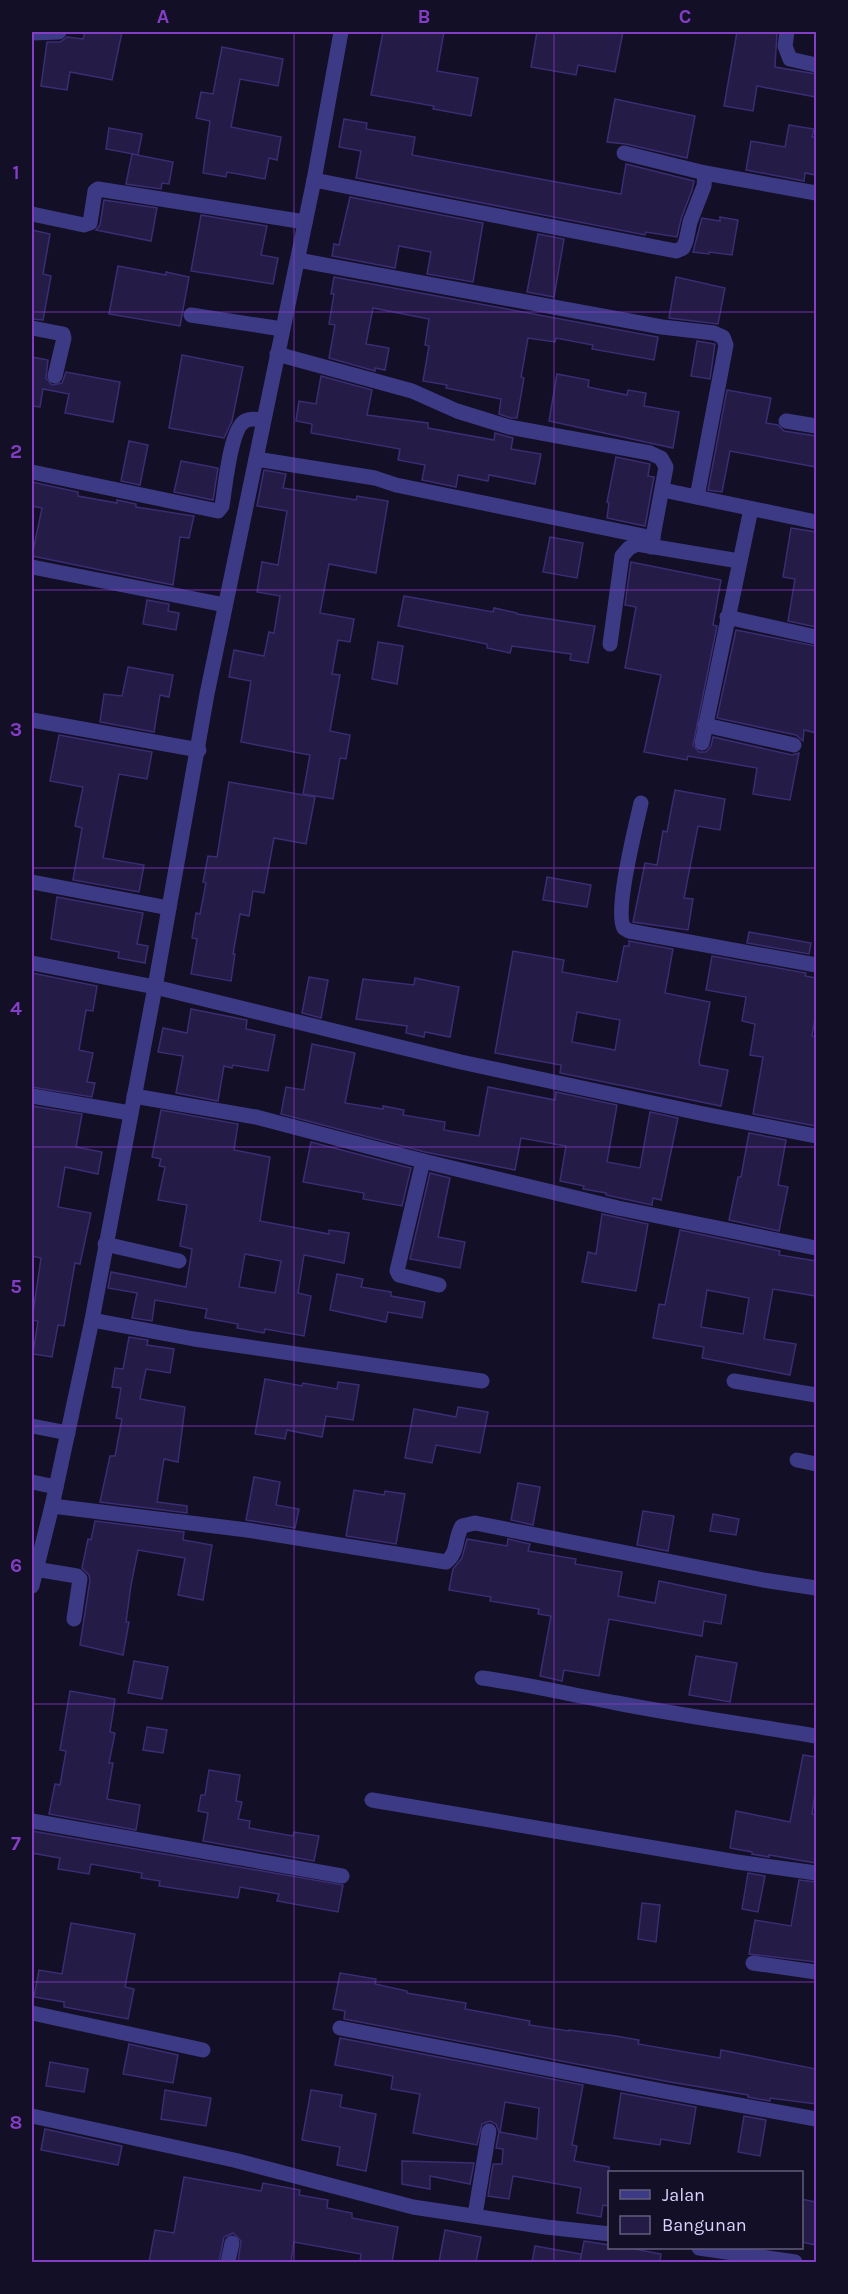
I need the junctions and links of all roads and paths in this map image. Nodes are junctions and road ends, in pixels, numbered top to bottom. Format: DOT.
graph roads {
  1 [pos="59,32"];
  2 [pos="341,32"];
  3 [pos="787,32"];
  4 [pos="32,33"];
  5 [pos="816,65"];
  6 [pos="624,153"];
  7 [pos="705,173"];
  8 [pos="314,180"];
  9 [pos="816,194"];
  10 [pos="32,214"];
  11 [pos="305,222"];
  12 [pos="298,260"];
  13 [pos="191,315"];
  14 [pos="32,328"];
  15 [pos="282,329"];
  16 [pos="277,354"];
  17 [pos="55,376"];
  18 [pos="263,420"];
  19 [pos="786,421"];
  20 [pos="816,426"];
  21 [pos="256,459"];
  22 [pos="32,472"];
  23 [pos="663,490"];
  24 [pos="697,497"];
  25 [pos="751,509"];
  26 [pos="816,522"];
  27 [pos="652,542"];
  28 [pos="739,561"];
  29 [pos="32,567"];
  30 [pos="225,605"];
  31 [pos="727,617"];
  32 [pos="816,637"];
  33 [pos="610,644"];
  34 [pos="32,720"];
  35 [pos="705,725"];
  36 [pos="702,743"];
  37 [pos="794,745"];
  38 [pos="199,750"];
  39 [pos="641,803"];
  40 [pos="32,882"];
  41 [pos="169,908"];
  42 [pos="32,963"];
  43 [pos="816,965"];
  44 [pos="155,987"];
  45 [pos="134,1095"];
  46 [pos="32,1096"];
  47 [pos="130,1113"];
  48 [pos="816,1136"];
  49 [pos="423,1161"];
  50 [pos="105,1244"];
  51 [pos="816,1248"];
  52 [pos="179,1261"];
  53 [pos="439,1285"];
  54 [pos="92,1320"];
  55 [pos="734,1380"];
  56 [pos="482,1381"];
  57 [pos="816,1395"];
  58 [pos="32,1426"];
  59 [pos="68,1433"];
  60 [pos="797,1460"];
  61 [pos="816,1464"];
  62 [pos="32,1482"];
  63 [pos="56,1486"];
  64 [pos="52,1506"];
  65 [pos="35,1569"];
  66 [pos="32,1586"];
  67 [pos="816,1588"];
  68 [pos="74,1618"];
  69 [pos="482,1678"];
  70 [pos="816,1736"];
  71 [pos="372,1800"];
  72 [pos="32,1821"];
  73 [pos="816,1873"];
  74 [pos="342,1876"];
  75 [pos="753,1963"];
  76 [pos="816,1972"];
  77 [pos="32,2013"];
  78 [pos="340,2028"];
  79 [pos="203,2050"];
  80 [pos="32,2116"];
  81 [pos="816,2119"];
  82 [pos="489,2131"];
  83 [pos="475,2215"];
  84 [pos="608,2234"];
  85 [pos="232,2243"];
  86 [pos="712,2249"];
  87 [pos="228,2262"];
  88 [pos="795,2262"];
  1 -- 4 [label="street"];
  2 -- 8 [label="street"];
  3 -- 5 [label="street"];
  6 -- 7 [label="street"];
  7 -- 8 [label="street"];
  7 -- 9 [label="street"];
  8 -- 11 [label="street"];
  10 -- 11 [label="street"];
  11 -- 12 [label="street"];
  12 -- 15 [label="street"];
  12 -- 24 [label="street"];
  13 -- 15 [label="street"];
  14 -- 17 [label="street"];
  15 -- 16 [label="street"];
  16 -- 18 [label="street"];
  16 -- 23 [label="street"];
  18 -- 21 [label="street"];
  18 -- 22 [label="street"];
  19 -- 20 [label="street"];
  21 -- 27 [label="street"];
  21 -- 30 [label="street"];
  23 -- 24 [label="street"];
  23 -- 27 [label="street"];
  24 -- 25 [label="street"];
  25 -- 26 [label="street"];
  25 -- 28 [label="street"];
  27 -- 28 [label="street"];
  27 -- 33 [label="street"];
  28 -- 31 [label="street"];
  29 -- 30 [label="street"];
  30 -- 38 [label="street"];
  31 -- 32 [label="street"];
  31 -- 35 [label="street"];
  34 -- 38 [label="street"];
  35 -- 36 [label="street"];
  35 -- 37 [label="street"];
  38 -- 41 [label="street"];
  39 -- 43 [label="street"];
  40 -- 41 [label="street"];
  41 -- 44 [label="street"];
  42 -- 44 [label="street"];
  44 -- 45 [label="street"];
  44 -- 48 [label="street"];
  45 -- 47 [label="street"];
  45 -- 49 [label="street"];
  46 -- 47 [label="street"];
  47 -- 50 [label="street"];
  49 -- 51 [label="street"];
  49 -- 53 [label="street"];
  50 -- 52 [label="street"];
  50 -- 54 [label="street"];
  54 -- 56 [label="street"];
  54 -- 59 [label="street"];
  55 -- 57 [label="street"];
  58 -- 59 [label="street"];
  59 -- 63 [label="street"];
  60 -- 61 [label="street"];
  62 -- 63 [label="street"];
  63 -- 64 [label="street"];
  64 -- 65 [label="street"];
  64 -- 67 [label="street"];
  65 -- 66 [label="street"];
  65 -- 68 [label="street"];
  69 -- 70 [label="street"];
  71 -- 73 [label="street"];
  72 -- 74 [label="street"];
  75 -- 76 [label="street"];
  77 -- 79 [label="street"];
  78 -- 81 [label="street"];
  80 -- 83 [label="street"];
  82 -- 83 [label="street"];
  83 -- 84 [label="street"];
  85 -- 87 [label="street"];
  86 -- 88 [label="street"];
}
